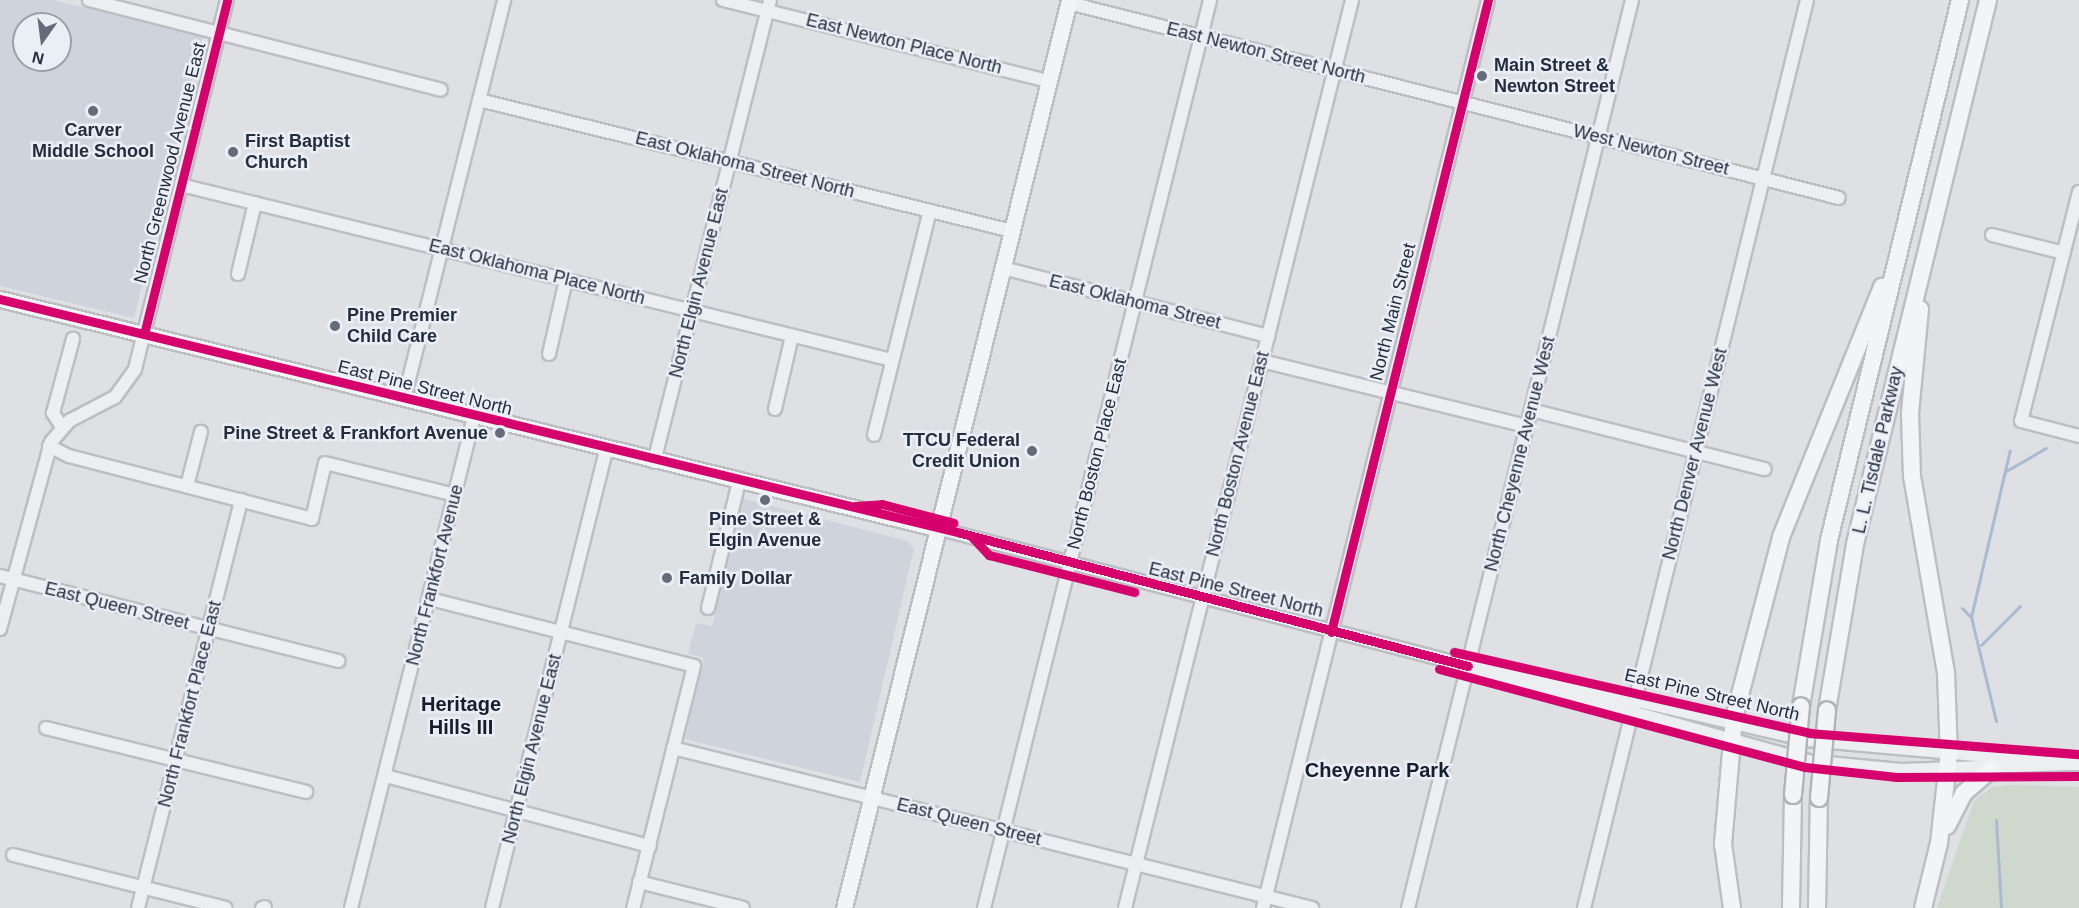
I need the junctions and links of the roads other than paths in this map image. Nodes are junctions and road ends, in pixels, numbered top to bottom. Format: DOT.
graph roads {
  1 [pos="89,0"];
  2 [pos="227,0"];
  3 [pos="504,0"];
  4 [pos="723,0"];
  5 [pos="1210,0"];
  6 [pos="1352,0"];
  7 [pos="1488,0"];
  8 [pos="1632,0"];
  9 [pos="1807,0"];
  10 [pos="1960,0"];
  11 [pos="1988,0"];
  12 [pos="1069,2"];
  13 [pos="769,5"];
  14 [pos="219,33"];
  15 [pos="1201,37"];
  16 [pos="1334,70"];
  17 [pos="1049,81"];
  18 [pos="441,90"];
  19 [pos="479,100"];
  20 [pos="1463,103"];
  21 [pos="1598,137"];
  22 [pos="730,162"];
  23 [pos="1763,178"];
  24 [pos="181,185"];
  25 [pos="2079,192"];
  26 [pos="1839,198"];
  27 [pos="255,203"];
  28 [pos="930,211"];
  29 [pos="1012,231"];
  30 [pos="1992,235"];
  31 [pos="1901,242"];
  32 [pos="441,249"];
  33 [pos="2064,253"];
  34 [pos="1923,261"];
  35 [pos="1003,268"];
  36 [pos="238,274"];
  37 [pos="566,280"];
  38 [pos="0,299"];
  39 [pos="1135,302"];
  40 [pos="692,311"];
  41 [pos="144,334"];
  42 [pos="792,336"];
  43 [pos="1268,336"];
  44 [pos="73,339"];
  45 [pos="549,354"];
  46 [pos="892,360"];
  47 [pos="1262,361"];
  48 [pos="1390,394"];
  49 [pos="404,399"];
  50 [pos="775,409"];
  51 [pos="1531,410"];
  52 [pos="474,417"];
  53 [pos="66,424"];
  54 [pos="1527,426"];
  55 [pos="201,432"];
  56 [pos="874,435"];
  57 [pos="2079,436"];
  58 [pos="49,446"];
  59 [pos="606,450"];
  60 [pos="1696,451"];
  61 [pos="654,462"];
  62 [pos="1765,469"];
  63 [pos="739,482"];
  64 [pos="187,486"];
  65 [pos="455,495"];
  66 [pos="241,500"];
  67 [pos="940,529"];
  68 [pos="1070,563"];
  69 [pos="6,578"];
  70 [pos="430,599"];
  71 [pos="1202,600"];
  72 [pos="708,608"];
  73 [pos="0,629"];
  74 [pos="209,629"];
  75 [pos="562,632"];
  76 [pos="1331,632"];
  77 [pos="339,661"];
  78 [pos="1468,666"];
  79 [pos="1632,708"];
  80 [pos="1733,723"];
  81 [pos="46,728"];
  82 [pos="1730,741"];
  83 [pos="673,748"];
  84 [pos="176,760"];
  85 [pos="1949,761"];
  86 [pos="2078,762"];
  87 [pos="1992,769"];
  88 [pos="386,776"];
  89 [pos="306,792"];
  90 [pos="872,797"];
  91 [pos="517,810"];
  92 [pos="1004,831"];
  93 [pos="1939,843"];
  94 [pos="650,846"];
  95 [pos="13,855"];
  96 [pos="1136,864"];
  97 [pos="639,882"];
  98 [pos="144,887"];
  99 [pos="1264,902"];
  100 [pos="704,903"];
  101 [pos="138,908"];
  102 [pos="226,908"];
  103 [pos="351,908"];
  104 [pos="492,908"];
  105 [pos="633,908"];
  106 [pos="743,908"];
  107 [pos="844,908"];
  108 [pos="984,908"];
  109 [pos="1125,908"];
  110 [pos="1312,908"];
  111 [pos="1408,908"];
  112 [pos="1584,908"];
  113 [pos="1732,908"];
  114 [pos="1791,908"];
  115 [pos="1818,908"];
  116 [pos="1923,908"];
  1 -- 14 [label="street"];
  2 -- 14 [label="street, North Greenwood Avenue East"];
  3 -- 19 [label="street"];
  4 -- 13 [label="street, East Newton Place North"];
  5 -- 15 [label="street, North Boston Place East"];
  6 -- 16 [label="street, North Boston Avenue East"];
  7 -- 20 [label="street, North Main Street"];
  8 -- 21 [label="street, North Cheyenne Avenue West"];
  9 -- 23 [label="street, North Denver Avenue West"];
  10 -- 31 [label="highway, L. L. Tisdale Parkway"];
  11 -- 34 [label="highway, L. L. Tisdale Parkway"];
  12 -- 15 [label="street, East Newton Street North"];
  12 -- 17 [label="main road"];
  13 -- 17 [label="street, East Newton Place North"];
  13 -- 22 [label="street, North Elgin Avenue East"];
  14 -- 18 [label="street"];
  14 -- 24 [label="street, North Greenwood Avenue East"];
  15 -- 16 [label="street, East Newton Street North"];
  15 -- 39 [label="street, North Boston Place East"];
  16 -- 20 [label="street, East Newton Street North"];
  16 -- 43 [label="street, North Boston Avenue East"];
  17 -- 29 [label="main road"];
  19 -- 22 [label="street, East Oklahoma Street North"];
  19 -- 32 [label="street"];
  20 -- 21 [label="street, West Newton Street"];
  20 -- 48 [label="street, North Main Street"];
  21 -- 23 [label="street, West Newton Street"];
  21 -- 51 [label="street, North Cheyenne Avenue West"];
  22 -- 28 [label="street, East Oklahoma Street North"];
  22 -- 40 [label="street, North Elgin Avenue East"];
  23 -- 26 [label="street, West Newton Street"];
  23 -- 60 [label="street, North Denver Avenue West"];
  24 -- 27 [label="street, East Oklahoma Place North"];
  24 -- 41 [label="street, North Greenwood Avenue East"];
  25 -- 33 [label="street"];
  27 -- 32 [label="street, East Oklahoma Place North"];
  27 -- 36 [label="street"];
  28 -- 29 [label="street, East Oklahoma Street North"];
  28 -- 46 [label="street"];
  29 -- 35 [label="main road"];
  30 -- 33 [label="street"];
  31 -- 80 [label="highway"];
  31 -- 114 [label="highway, L. L. Tisdale Parkway, bridge"];
  32 -- 37 [label="street, East Oklahoma Place North"];
  32 -- 49 [label="street"];
  33 -- 57 [label="street"];
  34 -- 85 [label="highway"];
  34 -- 115 [label="highway, L. L. Tisdale Parkway, bridge"];
  35 -- 39 [label="street, East Oklahoma Street"];
  35 -- 67 [label="main road"];
  37 -- 40 [label="street, East Oklahoma Place North"];
  37 -- 45 [label="street"];
  38 -- 41 [label="main road, East Pine Street North"];
  39 -- 43 [label="street, East Oklahoma Street"];
  39 -- 68 [label="street, North Boston Place East"];
  40 -- 42 [label="street, East Oklahoma Place North"];
  40 -- 61 [label="street, North Elgin Avenue East"];
  41 -- 49 [label="main road, East Pine Street North"];
  41 -- 53 [label="street, North Greenwood Avenue East"];
  42 -- 46 [label="street, East Oklahoma Place North"];
  42 -- 50 [label="street"];
  43 -- 47 [label="street, North Boston Avenue East"];
  44 -- 53 [label="street"];
  46 -- 56 [label="street"];
  47 -- 48 [label="street"];
  47 -- 71 [label="street, North Boston Avenue East"];
  48 -- 54 [label="street"];
  48 -- 76 [label="street, North Main Street"];
  49 -- 52 [label="main road, East Pine Street North"];
  51 -- 54 [label="street, North Cheyenne Avenue West"];
  51 -- 60 [label="street"];
  52 -- 59 [label="main road, East Pine Street North"];
  52 -- 65 [label="street, North Frankfort Avenue"];
  53 -- 58 [label="street, North Greenwood Avenue East"];
  54 -- 78 [label="street, North Cheyenne Avenue West"];
  55 -- 64 [label="street"];
  58 -- 64 [label="street"];
  58 -- 69 [label="street, North Greenwood Avenue East"];
  59 -- 61 [label="main road, East Pine Street North"];
  59 -- 75 [label="street, North Elgin Avenue East"];
  60 -- 62 [label="street"];
  60 -- 79 [label="street, North Denver Avenue West"];
  61 -- 63 [label="main road, East Pine Street North"];
  63 -- 67 [label="main road, East Pine Street North"];
  63 -- 72 [label="street"];
  64 -- 66 [label="street"];
  65 -- 66 [label="street"];
  65 -- 70 [label="street, North Frankfort Avenue"];
  66 -- 74 [label="street, North Frankfort Place East"];
  67 -- 68 [label="street, East Pine Street North"];
  67 -- 90 [label="main road"];
  68 -- 71 [label="street, East Pine Street North"];
  68 -- 92 [label="street, North Boston Place East"];
  69 -- 73 [label="street, North Greenwood Avenue East"];
  69 -- 74 [label="street, East Queen Street"];
  70 -- 75 [label="street"];
  70 -- 88 [label="street, North Frankfort Avenue"];
  71 -- 76 [label="street, East Pine Street North"];
  71 -- 96 [label="street, North Boston Avenue East"];
  74 -- 77 [label="street, East Queen Street"];
  74 -- 84 [label="street, North Frankfort Place East"];
  75 -- 83 [label="street"];
  75 -- 91 [label="street, North Elgin Avenue East"];
  76 -- 78 [label="street, East Pine Street North"];
  76 -- 99 [label="street, North Main Street"];
  78 -- 79 [label="street, East Pine Street North"];
  78 -- 111 [label="street, North Cheyenne Avenue West"];
  79 -- 80 [label="street, East Pine Street North"];
  79 -- 82 [label="street, East Pine Street North"];
  79 -- 112 [label="street, North Denver Avenue West"];
  80 -- 82 [label="highway"];
  80 -- 85 [label="street, East Pine Street North"];
  81 -- 84 [label="street"];
  82 -- 85 [label="street, East Pine Street North"];
  82 -- 113 [label="highway"];
  83 -- 90 [label="street, East Queen Street"];
  83 -- 94 [label="street"];
  84 -- 89 [label="street"];
  84 -- 98 [label="street, North Frankfort Place East"];
  85 -- 86 [label="street"];
  85 -- 87 [label="street"];
  85 -- 93 [label="highway"];
  86 -- 87 [label="street"];
  87 -- 93 [label="highway"];
  88 -- 91 [label="street"];
  88 -- 103 [label="street, North Frankfort Avenue"];
  90 -- 92 [label="street, East Queen Street"];
  90 -- 107 [label="main road"];
  91 -- 94 [label="street"];
  91 -- 104 [label="street, North Elgin Avenue East"];
  92 -- 96 [label="street, East Queen Street"];
  92 -- 108 [label="street, North Boston Place East"];
  93 -- 116 [label="highway"];
  94 -- 97 [label="street"];
  95 -- 98 [label="street"];
  96 -- 99 [label="street, East Queen Street"];
  96 -- 109 [label="street, North Boston Avenue East"];
  97 -- 100 [label="street"];
  97 -- 105 [label="street"];
  98 -- 101 [label="street, North Frankfort Place East"];
  98 -- 102 [label="street"];
  99 -- 110 [label="street, East Queen Street"];
  100 -- 106 [label="street"];
}
